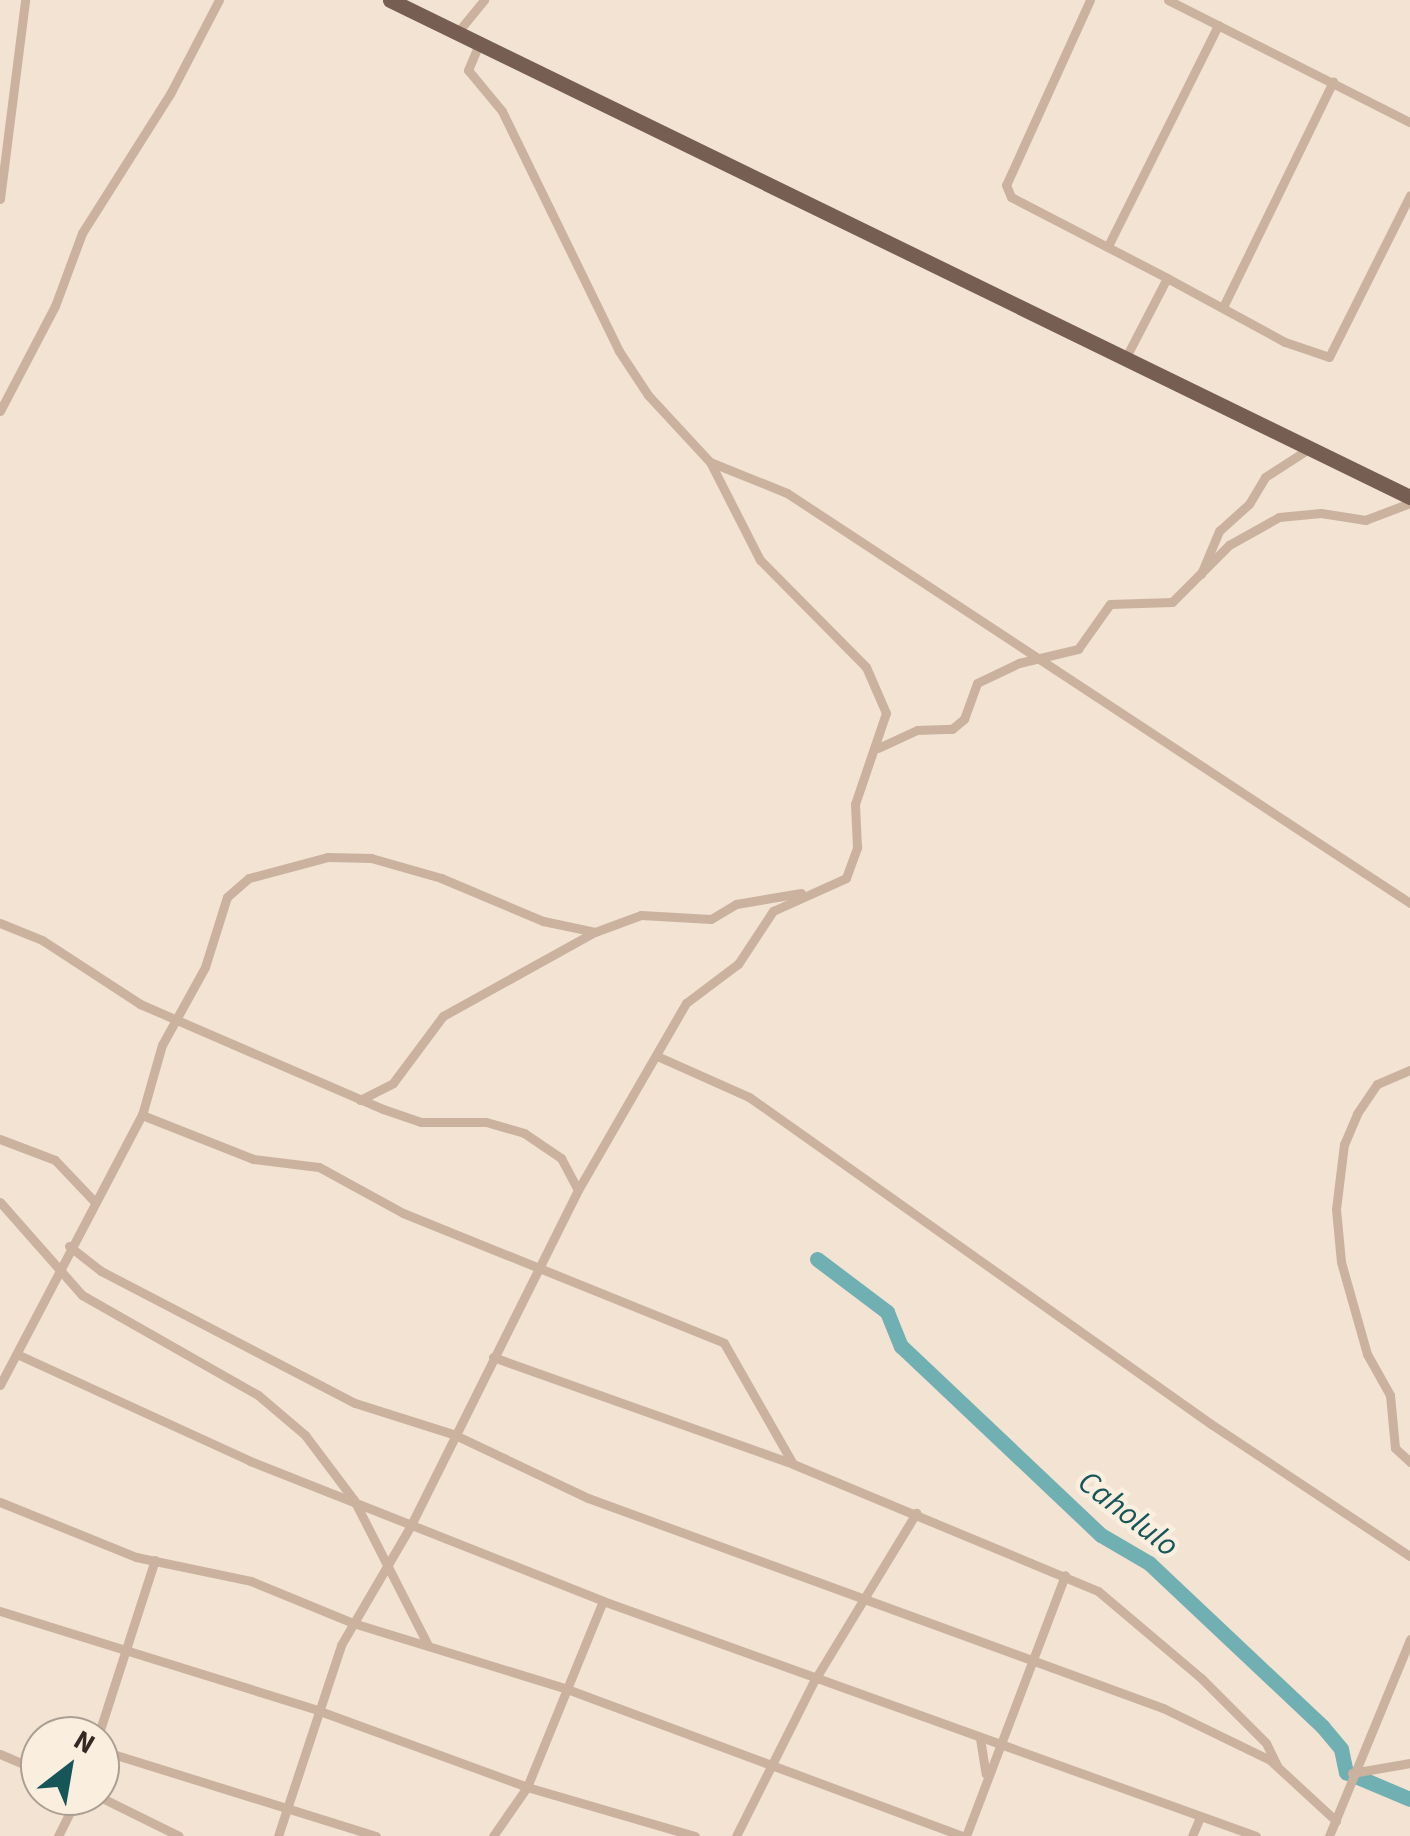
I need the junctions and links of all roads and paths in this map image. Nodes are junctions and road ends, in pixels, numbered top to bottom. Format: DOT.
graph roads {
  1 [pos="24,0"];
  2 [pos="219,0"];
  3 [pos="390,0"];
  4 [pos="484,0"];
  5 [pos="1090,0"];
  6 [pos="1168,0"];
  7 [pos="1218,24"];
  8 [pos="458,33"];
  9 [pos="479,44"];
  10 [pos="1333,81"];
  11 [pos="1410,122"];
  12 [pos="1410,195"];
  13 [pos="0,199"];
  14 [pos="1108,246"];
  15 [pos="1168,278"];
  16 [pos="1224,307"];
  17 [pos="1126,358"];
  18 [pos="0,411"];
  19 [pos="1310,448"];
  20 [pos="710,462"];
  21 [pos="1410,500"];
  22 [pos="1198,581"];
  23 [pos="1039,659"];
  24 [pos="878,748"];
  25 [pos="806,894"];
  26 [pos="1410,903"];
  27 [pos="0,923"];
  28 [pos="595,932"];
  29 [pos="175,1020"];
  30 [pos="656,1056"];
  31 [pos="1410,1070"];
  32 [pos="360,1100"];
  33 [pos="142,1115"];
  34 [pos="0,1139"];
  35 [pos="578,1190"];
  36 [pos="0,1202"];
  37 [pos="94,1202"];
  38 [pos="69,1246"];
  39 [pos="541,1267"];
  40 [pos="58,1268"];
  41 [pos="19,1355"];
  42 [pos="494,1356"];
  43 [pos="0,1385"];
  44 [pos="454,1434"];
  45 [pos="1410,1462"];
  46 [pos="793,1464"];
  47 [pos="354,1500"];
  48 [pos="0,1502"];
  49 [pos="916,1512"];
  50 [pos="411,1525"];
  51 [pos="1410,1556"];
  52 [pos="155,1560"];
  53 [pos="388,1566"];
  54 [pos="1065,1576"];
  55 [pos="865,1598"];
  56 [pos="603,1601"];
  57 [pos="0,1610"];
  58 [pos="353,1624"];
  59 [pos="1410,1639"];
  60 [pos="427,1643"];
  61 [pos="123,1654"];
  62 [pos="1028,1662"];
  63 [pos="814,1681"];
  64 [pos="567,1689"];
  65 [pos="317,1710"];
  66 [pos="104,1716"];
  67 [pos="980,1738"];
  68 [pos="1004,1747"];
  69 [pos="120,1756"];
  70 [pos="772,1762"];
  71 [pos="1410,1764"];
  72 [pos="1277,1766"];
  73 [pos="1352,1772"];
  74 [pos="985,1778"];
  75 [pos="527,1787"];
  76 [pos="120,1807"];
  77 [pos="286,1808"];
  78 [pos="1200,1817"];
  79 [pos="1336,1821"];
  80 [pos="179,1836"];
  81 [pos="278,1836"];
  82 [pos="376,1836"];
  83 [pos="493,1836"];
  84 [pos="695,1836"];
  85 [pos="736,1836"];
  86 [pos="964,1836"];
  87 [pos="1192,1836"];
  88 [pos="1256,1836"];
  89 [pos="1328,1836"];
  1 -- 13 [label="street"];
  2 -- 18 [label="street"];
  3 -- 8 [label="main road"];
  4 -- 8 [label="street"];
  5 -- 14 [label="street"];
  6 -- 7 [label="street"];
  7 -- 10 [label="street"];
  7 -- 14 [label="street"];
  8 -- 9 [label="main road"];
  9 -- 17 [label="main road"];
  9 -- 20 [label="street"];
  10 -- 11 [label="street"];
  10 -- 16 [label="street"];
  12 -- 16 [label="street"];
  14 -- 15 [label="street"];
  15 -- 16 [label="street"];
  15 -- 17 [label="street"];
  17 -- 19 [label="main road"];
  19 -- 21 [label="main road"];
  19 -- 22 [label="street"];
  20 -- 23 [label="street"];
  20 -- 24 [label="street"];
  21 -- 22 [label="street"];
  22 -- 23 [label="street"];
  23 -- 24 [label="street"];
  23 -- 26 [label="street"];
  24 -- 25 [label="street"];
  25 -- 28 [label="street"];
  25 -- 30 [label="street"];
  27 -- 29 [label="street"];
  28 -- 29 [label="street"];
  28 -- 32 [label="street"];
  29 -- 32 [label="street"];
  29 -- 33 [label="street"];
  30 -- 35 [label="street"];
  30 -- 51 [label="street"];
  31 -- 45 [label="street"];
  32 -- 35 [label="street"];
  33 -- 37 [label="street"];
  33 -- 39 [label="street"];
  34 -- 37 [label="street"];
  35 -- 39 [label="street"];
  36 -- 40 [label="street"];
  37 -- 38 [label="street"];
  38 -- 40 [label="street"];
  38 -- 44 [label="street"];
  39 -- 42 [label="street"];
  39 -- 46 [label="street"];
  40 -- 41 [label="street"];
  40 -- 47 [label="street"];
  41 -- 43 [label="street"];
  41 -- 47 [label="street"];
  42 -- 44 [label="street"];
  42 -- 46 [label="street"];
  44 -- 50 [label="street"];
  44 -- 55 [label="street"];
  46 -- 49 [label="street"];
  47 -- 50 [label="street"];
  47 -- 53 [label="street"];
  48 -- 52 [label="street"];
  49 -- 54 [label="street"];
  49 -- 55 [label="street"];
  50 -- 53 [label="street"];
  50 -- 56 [label="street"];
  52 -- 58 [label="street"];
  52 -- 61 [label="street"];
  53 -- 58 [label="street"];
  53 -- 60 [label="street"];
  54 -- 62 [label="street"];
  54 -- 72 [label="street"];
  55 -- 62 [label="street"];
  55 -- 63 [label="street"];
  56 -- 63 [label="street"];
  56 -- 64 [label="street"];
  57 -- 61 [label="street"];
  58 -- 60 [label="street"];
  58 -- 65 [label="street"];
  59 -- 73 [label="street"];
  60 -- 64 [label="street"];
  61 -- 65 [label="street"];
  61 -- 66 [label="street"];
  62 -- 68 [label="street"];
  62 -- 72 [label="street"];
  63 -- 67 [label="street"];
  63 -- 70 [label="street"];
  64 -- 70 [label="street"];
  64 -- 75 [label="street"];
  65 -- 75 [label="street"];
  65 -- 77 [label="street"];
  67 -- 68 [label="street"];
  67 -- 74 [label="street"];
  68 -- 74 [label="street"];
  68 -- 78 [label="street"];
  69 -- 77 [label="street"];
  70 -- 85 [label="street"];
  70 -- 86 [label="street"];
  71 -- 73 [label="street"];
  72 -- 79 [label="street"];
  73 -- 79 [label="street"];
  74 -- 86 [label="street"];
  75 -- 83 [label="street"];
  75 -- 84 [label="street"];
  76 -- 80 [label="street"];
  77 -- 81 [label="street"];
  77 -- 82 [label="street"];
  78 -- 87 [label="street"];
  78 -- 88 [label="street"];
  79 -- 89 [label="street"];
}
